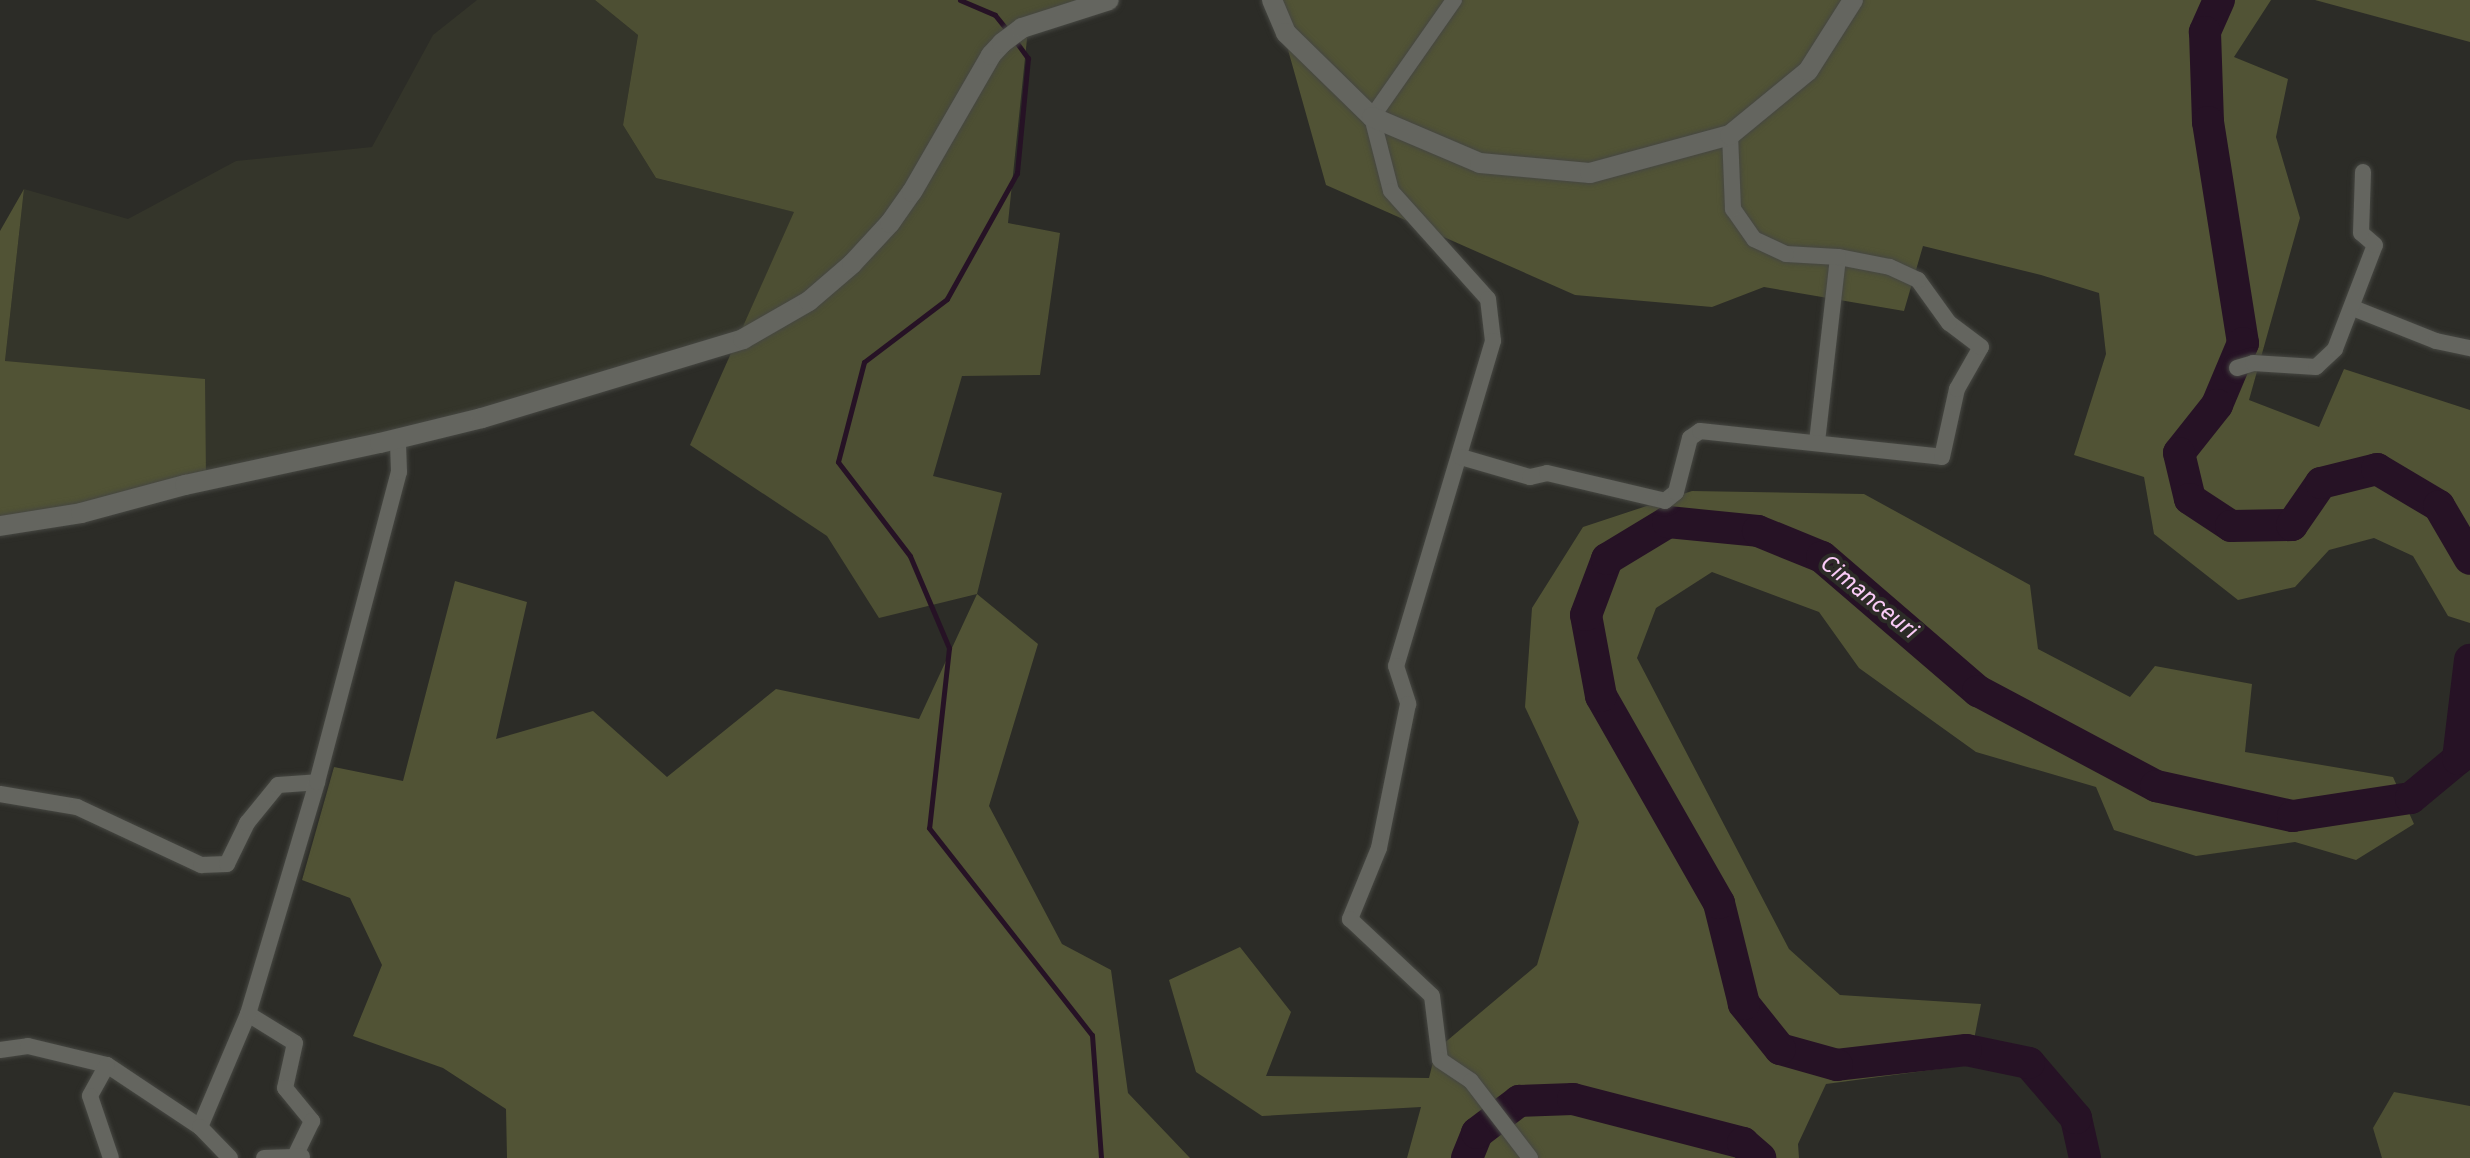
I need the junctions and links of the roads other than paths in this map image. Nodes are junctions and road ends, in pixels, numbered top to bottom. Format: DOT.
graph roads {
  1 [pos="1109,0"];
  2 [pos="1272,0"];
  3 [pos="1454,0"];
  4 [pos="1853,0"];
  5 [pos="1372,117"];
  6 [pos="1730,135"];
  7 [pos="2363,172"];
  8 [pos="1838,257"];
  9 [pos="2353,308"];
  10 [pos="2470,348"];
  11 [pos="2237,368"];
  12 [pos="398,439"];
  13 [pos="1817,442"];
  14 [pos="1461,457"];
  15 [pos="0,526"];
  16 [pos="317,782"];
  17 [pos="0,794"];
  18 [pos="248,1014"];
  19 [pos="0,1050"];
  20 [pos="107,1065"];
  21 [pos="200,1127"];
  22 [pos="298,1157"];
  23 [pos="111,1158"];
  24 [pos="230,1158"];
  25 [pos="264,1158"];
  26 [pos="1530,1158"];
  1 -- 12 [label="street"];
  2 -- 5 [label="street"];
  3 -- 5 [label="street"];
  4 -- 6 [label="street"];
  5 -- 6 [label="street"];
  5 -- 14 [label="street"];
  6 -- 8 [label="street"];
  7 -- 9 [label="street"];
  8 -- 13 [label="street"];
  8 -- 13 [label="street"];
  9 -- 10 [label="street"];
  9 -- 11 [label="street"];
  12 -- 15 [label="street"];
  12 -- 16 [label="street"];
  13 -- 14 [label="street"];
  14 -- 26 [label="street"];
  16 -- 17 [label="street"];
  16 -- 18 [label="street"];
  18 -- 21 [label="street"];
  18 -- 22 [label="street"];
  19 -- 20 [label="street"];
  20 -- 21 [label="street"];
  20 -- 23 [label="street"];
  21 -- 24 [label="street"];
  22 -- 25 [label="street"];
}
